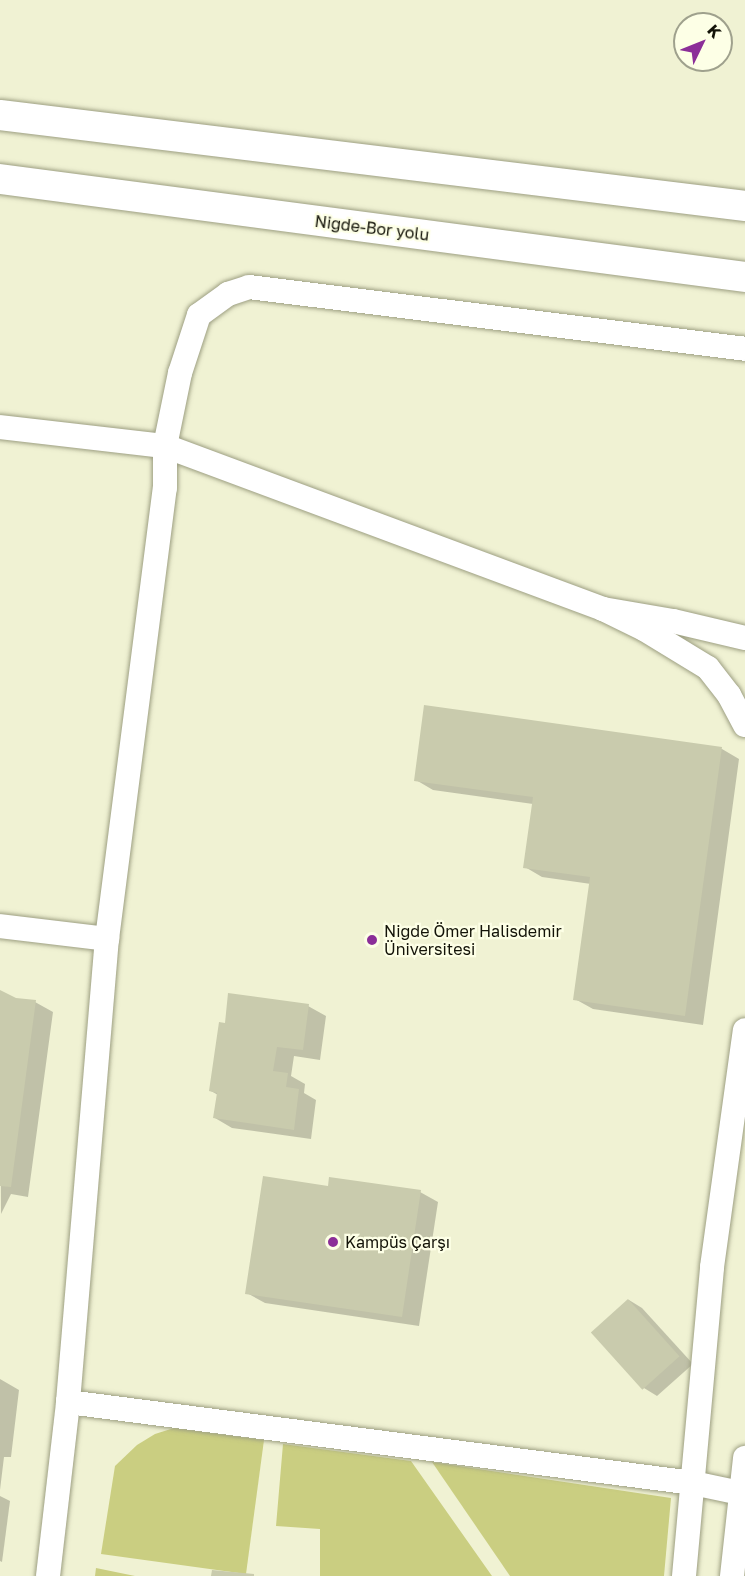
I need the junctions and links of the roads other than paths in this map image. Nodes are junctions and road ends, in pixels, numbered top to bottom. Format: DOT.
graph roads {
  1 [pos="0,115"];
  2 [pos="0,179"];
  3 [pos="745,206"];
  4 [pos="745,277"];
  5 [pos="745,349"];
  6 [pos="0,427"];
  7 [pos="165,446"];
  8 [pos="603,609"];
  9 [pos="745,638"];
  10 [pos="745,725"];
  11 [pos="0,926"];
  12 [pos="107,939"];
  13 [pos="745,1030"];
  14 [pos="68,1402"];
  15 [pos="745,1458"];
  16 [pos="693,1483"];
  17 [pos="743,1494"];
  18 [pos="48,1576"];
  19 [pos="684,1576"];
  20 [pos="732,1576"];
  1 -- 3 [label="main road"];
  2 -- 4 [label="main road, Niğde-Bor yolu"];
  5 -- 7 [label="street"];
  6 -- 7 [label="street"];
  7 -- 8 [label="street"];
  7 -- 12 [label="street"];
  8 -- 9 [label="street"];
  8 -- 10 [label="street"];
  11 -- 12 [label="street"];
  12 -- 14 [label="street"];
  13 -- 16 [label="street"];
  14 -- 16 [label="street"];
  14 -- 18 [label="street"];
  15 -- 17 [label="street"];
  16 -- 17 [label="street"];
  16 -- 19 [label="street"];
  17 -- 20 [label="street"];
}
